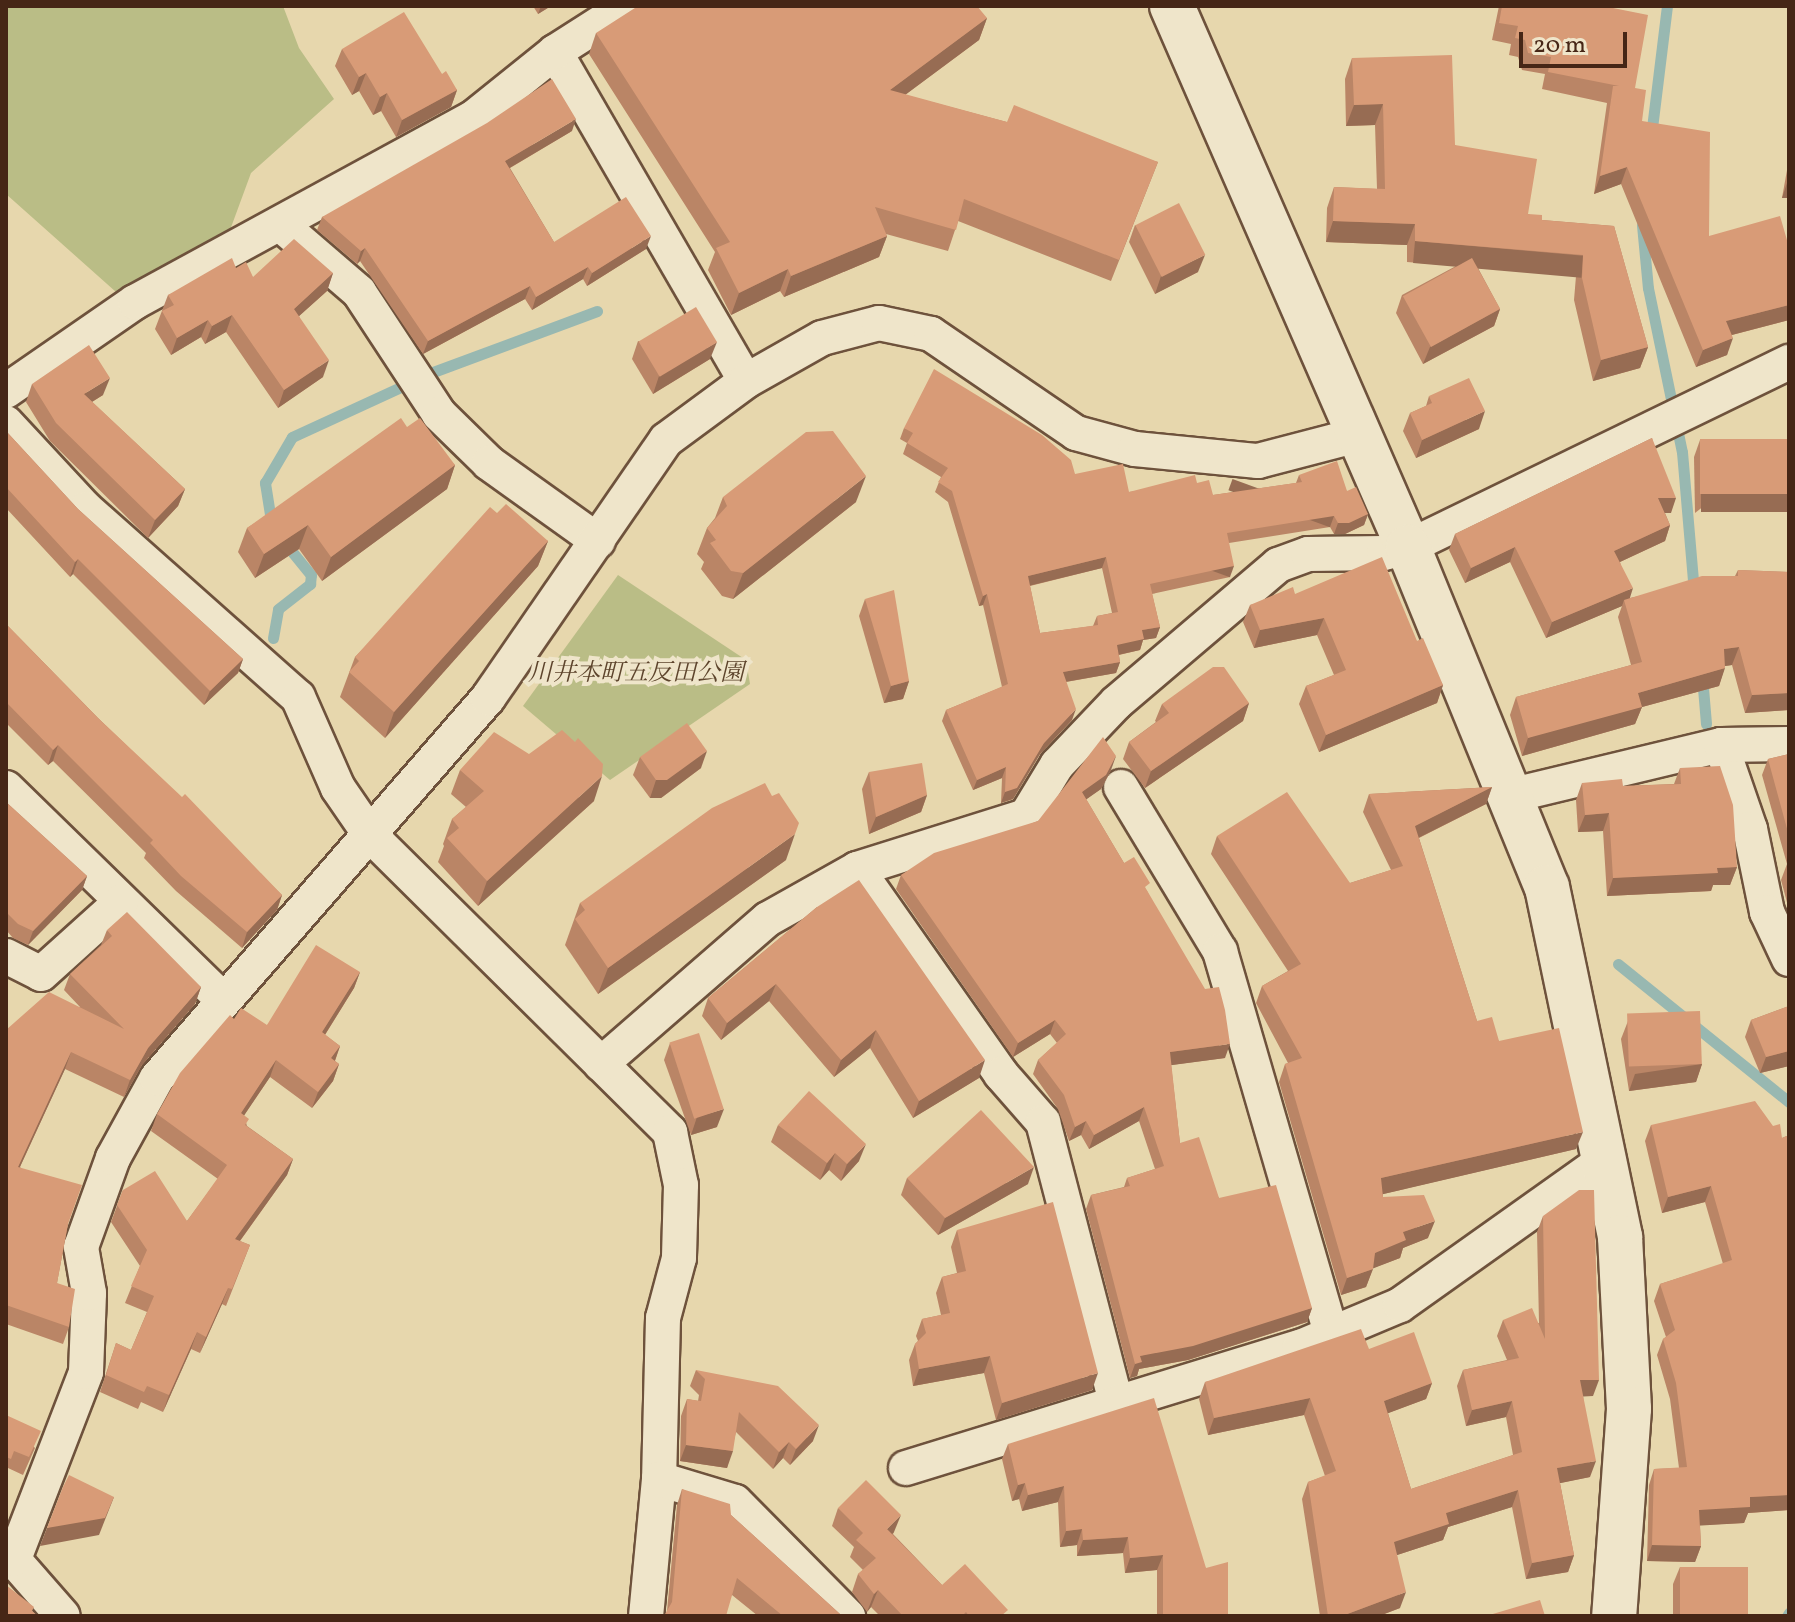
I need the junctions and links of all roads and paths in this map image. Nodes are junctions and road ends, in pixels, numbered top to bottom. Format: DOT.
graph roads {
  1 [pos="627,6"];
  2 [pos="1172,6"];
  3 [pos="555,52"];
  4 [pos="280,224"];
  5 [pos="1789,362"];
  6 [pos="746,381"];
  7 [pos="6,391"];
  8 [pos="6,423"];
  9 [pos="1358,435"];
  10 [pos="598,541"];
  11 [pos="1408,547"];
  12 [pos="1789,744"];
  13 [pos="1721,745"];
  14 [pos="1121,787"];
  15 [pos="6,788"];
  16 [pos="1513,795"];
  17 [pos="371,836"];
  18 [pos="857,869"];
  19 [pos="121,902"];
  20 [pos="6,956"];
  21 [pos="1789,959"];
  22 [pos="221,998"];
  23 [pos="601,1064"];
  24 [pos="1607,1158"];
  25 [pos="1331,1334"];
  26 [pos="1116,1403"];
  27 [pos="906,1468"];
  28 [pos="659,1479"];
  29 [pos="10,1555"];
  30 [pos="63,1616"];
  31 [pos="646,1616"];
  32 [pos="848,1616"];
  33 [pos="1614,1616"];
  1 -- 3 [label="street"];
  2 -- 9 [label="street"];
  3 -- 4 [label="street"];
  3 -- 6 [label="street"];
  4 -- 7 [label="street"];
  4 -- 10 [label="street"];
  5 -- 11 [label="street"];
  6 -- 9 [label="street"];
  6 -- 10 [label="street"];
  8 -- 17 [label="street"];
  9 -- 11 [label="street"];
  10 -- 17 [label="street"];
  11 -- 16 [label="street"];
  11 -- 18 [label="street"];
  12 -- 13 [label="street"];
  13 -- 16 [label="street"];
  13 -- 21 [label="street"];
  14 -- 25 [label="street"];
  15 -- 19 [label="street"];
  16 -- 24 [label="street"];
  17 -- 22 [label="street"];
  17 -- 23 [label="street"];
  18 -- 23 [label="street"];
  18 -- 26 [label="street"];
  19 -- 20 [label="street"];
  19 -- 22 [label="street"];
  22 -- 29 [label="street"];
  23 -- 28 [label="street"];
  24 -- 25 [label="street"];
  24 -- 33 [label="street"];
  25 -- 26 [label="street"];
  26 -- 27 [label="street"];
  28 -- 31 [label="street"];
  28 -- 32 [label="street"];
  29 -- 30 [label="street"];
}
